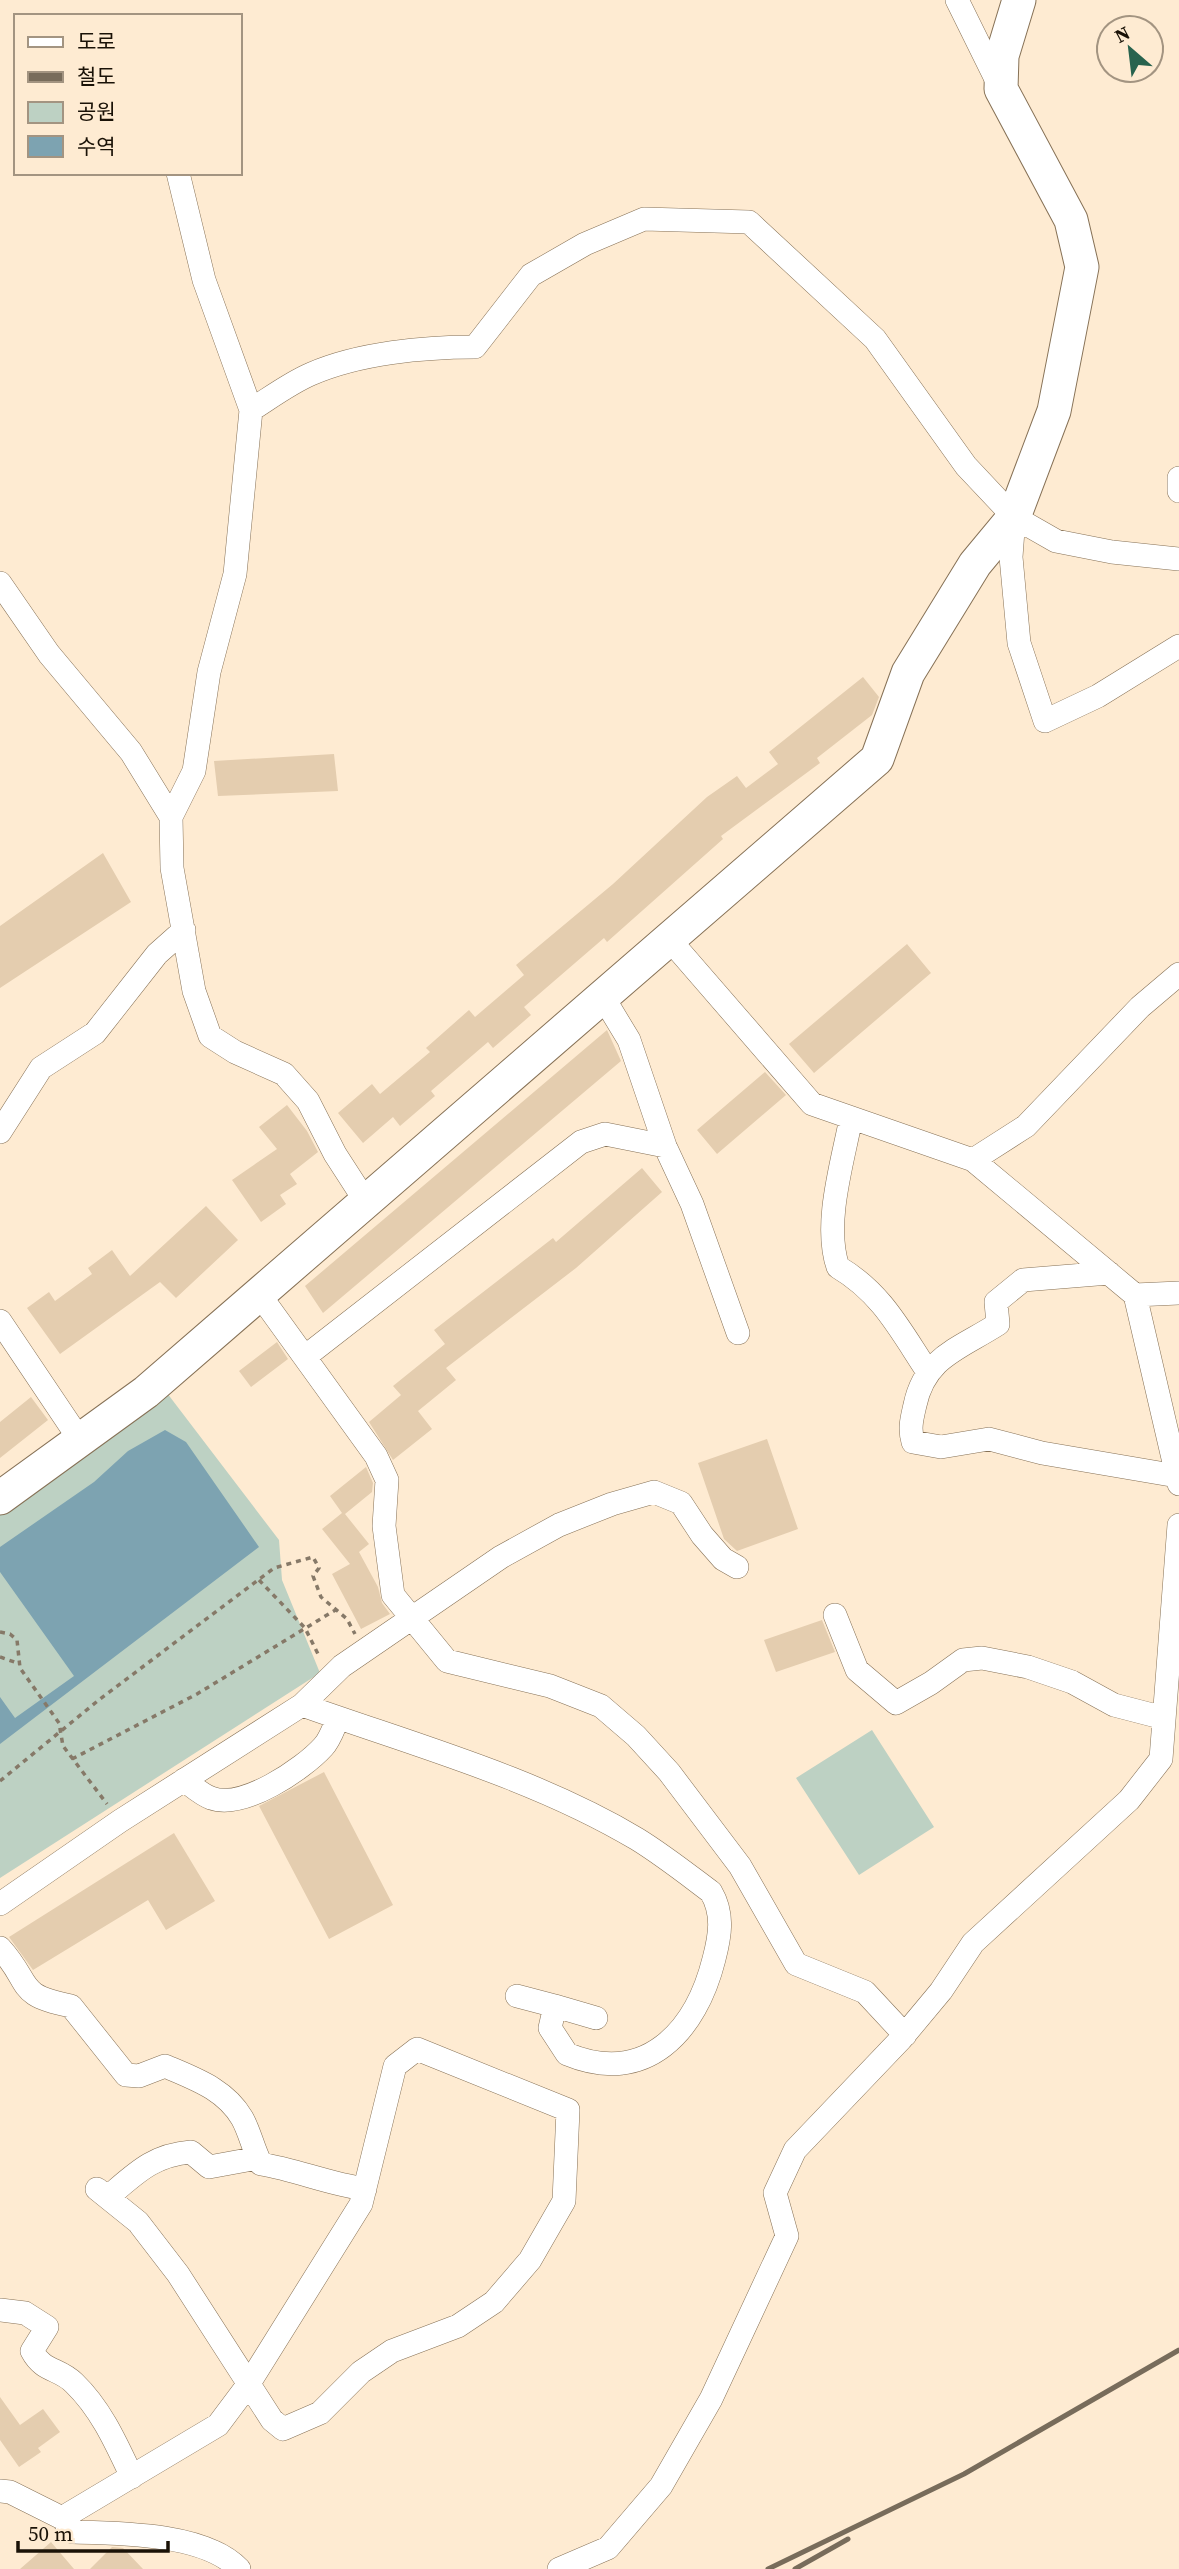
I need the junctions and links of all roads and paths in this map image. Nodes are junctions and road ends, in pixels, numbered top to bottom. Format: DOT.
graph roads {
  1 [pos="957,0"];
  2 [pos="1019,0"];
  3 [pos="1001,89"];
  4 [pos="178,175"];
  5 [pos="251,410"];
  6 [pos="1179,478"];
  7 [pos="1179,491"];
  8 [pos="1014,517"];
  9 [pos="1179,559"];
  10 [pos="0,583"];
  11 [pos="1179,646"];
  12 [pos="171,817"];
  13 [pos="184,930"];
  14 [pos="670,939"];
  15 [pos="1179,974"];
  16 [pos="603,997"];
  17 [pos="851,1118"];
  18 [pos="0,1132"];
  19 [pos="665,1146"];
  20 [pos="973,1160"];
  21 [pos="366,1202"];
  22 [pos="1109,1273"];
  23 [pos="1179,1293"];
  24 [pos="259,1294"];
  25 [pos="1135,1295"];
  26 [pos="0,1321"];
  27 [pos="738,1333"];
  28 [pos="306,1356"];
  29 [pos="928,1372"];
  30 [pos="80,1440"];
  31 [pos="1178,1480"];
  32 [pos="0,1498"];
  33 [pos="1179,1525"];
  34 [pos="737,1567"];
  35 [pos="259,1580"];
  36 [pos="337,1609"];
  37 [pos="835,1615"];
  38 [pos="411,1620"];
  39 [pos="305,1628"];
  40 [pos="0,1632"];
  41 [pos="0,1657"];
  42 [pos="20,1664"];
  43 [pos="336,1673"];
  44 [pos="302,1705"];
  45 [pos="338,1718"];
  46 [pos="1164,1718"];
  47 [pos="61,1732"];
  48 [pos="72,1759"];
  49 [pos="184,1780"];
  50 [pos="0,1781"];
  51 [pos="120,1821"];
  52 [pos="0,1904"];
  53 [pos="0,1948"];
  54 [pos="517,1996"];
  55 [pos="555,2006"];
  56 [pos="596,2018"];
  57 [pos="905,2035"];
  58 [pos="258,2158"];
  59 [pos="365,2189"];
  60 [pos="0,2310"];
  61 [pos="248,2385"];
  62 [pos="132,2476"];
  63 [pos="0,2491"];
  64 [pos="62,2518"];
  65 [pos="239,2569"];
  66 [pos="559,2569"];
  1 -- 3 [label="street"];
  2 -- 3 [label="street"];
  3 -- 8 [label="street"];
  4 -- 5 [label="street"];
  5 -- 8 [label="street"];
  5 -- 12 [label="street"];
  6 -- 7 [label="street"];
  8 -- 9 [label="street"];
  8 -- 11 [label="street"];
  8 -- 14 [label="street"];
  10 -- 12 [label="street"];
  12 -- 13 [label="street"];
  13 -- 18 [label="street"];
  13 -- 21 [label="street"];
  14 -- 16 [label="street"];
  14 -- 17 [label="street"];
  15 -- 20 [label="street"];
  16 -- 19 [label="street"];
  16 -- 21 [label="street"];
  17 -- 20 [label="street"];
  17 -- 29 [label="street"];
  19 -- 27 [label="street"];
  19 -- 28 [label="street"];
  20 -- 22 [label="street"];
  21 -- 24 [label="street"];
  22 -- 25 [label="street"];
  22 -- 29 [label="street"];
  23 -- 25 [label="street"];
  24 -- 28 [label="street"];
  24 -- 30 [label="street"];
  25 -- 31 [label="street"];
  26 -- 30 [label="street"];
  28 -- 38 [label="street"];
  29 -- 31 [label="street"];
  30 -- 32 [label="street"];
  33 -- 46 [label="street"];
  34 -- 38 [label="street"];
  35 -- 36 [label="path"];
  35 -- 39 [label="path"];
  35 -- 47 [label="path"];
  36 -- 39 [label="path"];
  36 -- 43 [label="path"];
  37 -- 46 [label="street"];
  38 -- 43 [label="street"];
  38 -- 57 [label="street"];
  39 -- 43 [label="path"];
  39 -- 48 [label="path"];
  40 -- 42 [label="path"];
  41 -- 42 [label="path"];
  42 -- 47 [label="path"];
  43 -- 44 [label="street"];
  44 -- 45 [label="street"];
  44 -- 49 [label="street"];
  45 -- 49 [label="street"];
  45 -- 55 [label="street"];
  46 -- 57 [label="street"];
  47 -- 48 [label="path"];
  47 -- 50 [label="path"];
  48 -- 51 [label="path"];
  49 -- 51 [label="street"];
  51 -- 52 [label="street"];
  53 -- 58 [label="street"];
  54 -- 55 [label="street"];
  55 -- 56 [label="street"];
  57 -- 66 [label="street"];
  58 -- 59 [label="street"];
  58 -- 61 [label="street"];
  59 -- 61 [label="street"];
  59 -- 61 [label="street"];
  60 -- 62 [label="street"];
  61 -- 62 [label="street"];
  62 -- 64 [label="street"];
  63 -- 64 [label="street"];
  64 -- 65 [label="street"];
}
